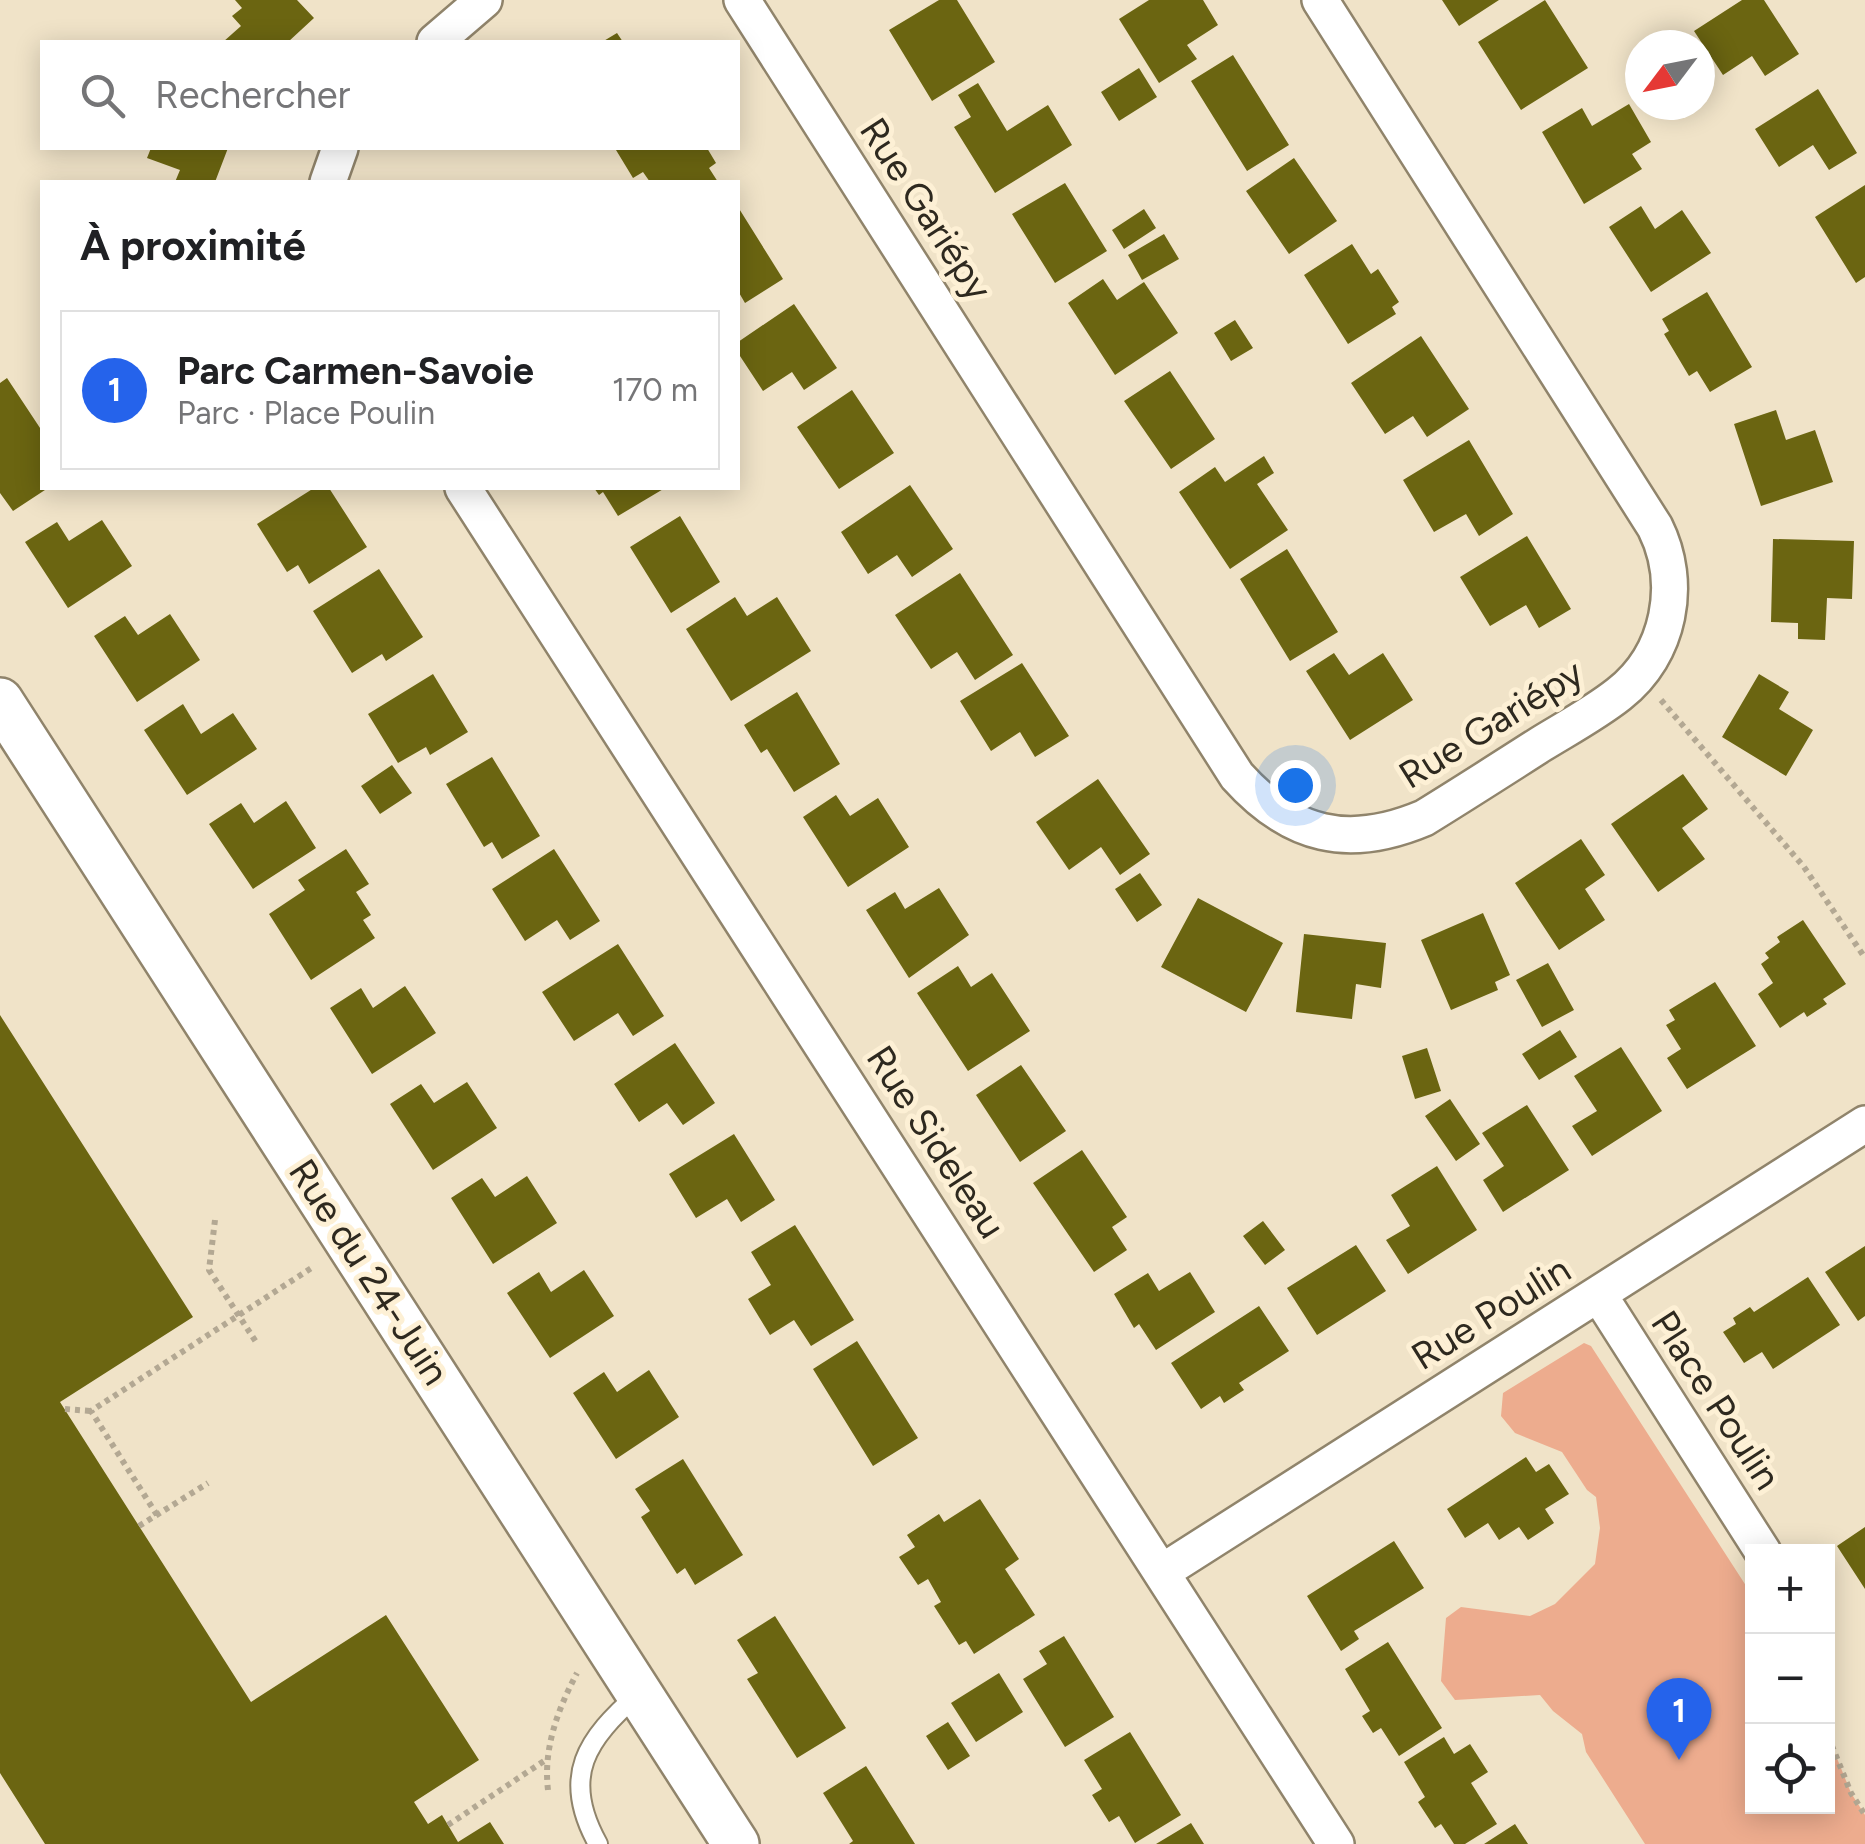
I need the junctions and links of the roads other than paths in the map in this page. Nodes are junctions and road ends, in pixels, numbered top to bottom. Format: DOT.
graph roads {
  1 [pos="484,0"];
  2 [pos="742,0"];
  3 [pos="1320,0"];
  4 [pos="437,40"];
  5 [pos="339,150"];
  6 [pos="329,180"];
  7 [pos="465,490"];
  8 [pos="0,700"];
  9 [pos="1865,1124"];
  10 [pos="1598,1295"];
  11 [pos="1758,1544"];
  12 [pos="1162,1572"];
  13 [pos="639,1693"];
  14 [pos="598,1844"];
  15 [pos="736,1844"];
  16 [pos="1336,1844"];
  1 -- 4 [label="street"];
  2 -- 3 [label="street, Rue Gariépy"];
  5 -- 6 [label="street"];
  7 -- 12 [label="street, Rue Sideleau"];
  8 -- 13 [label="street, Rue du 24-Juin"];
  9 -- 10 [label="street, Rue Poulin"];
  10 -- 11 [label="street, Place Poulin"];
  10 -- 12 [label="street, Rue Poulin"];
  12 -- 16 [label="street, Rue Sideleau"];
  13 -- 14 [label="lane"];
  13 -- 15 [label="street, Rue du 24-Juin"];
}
